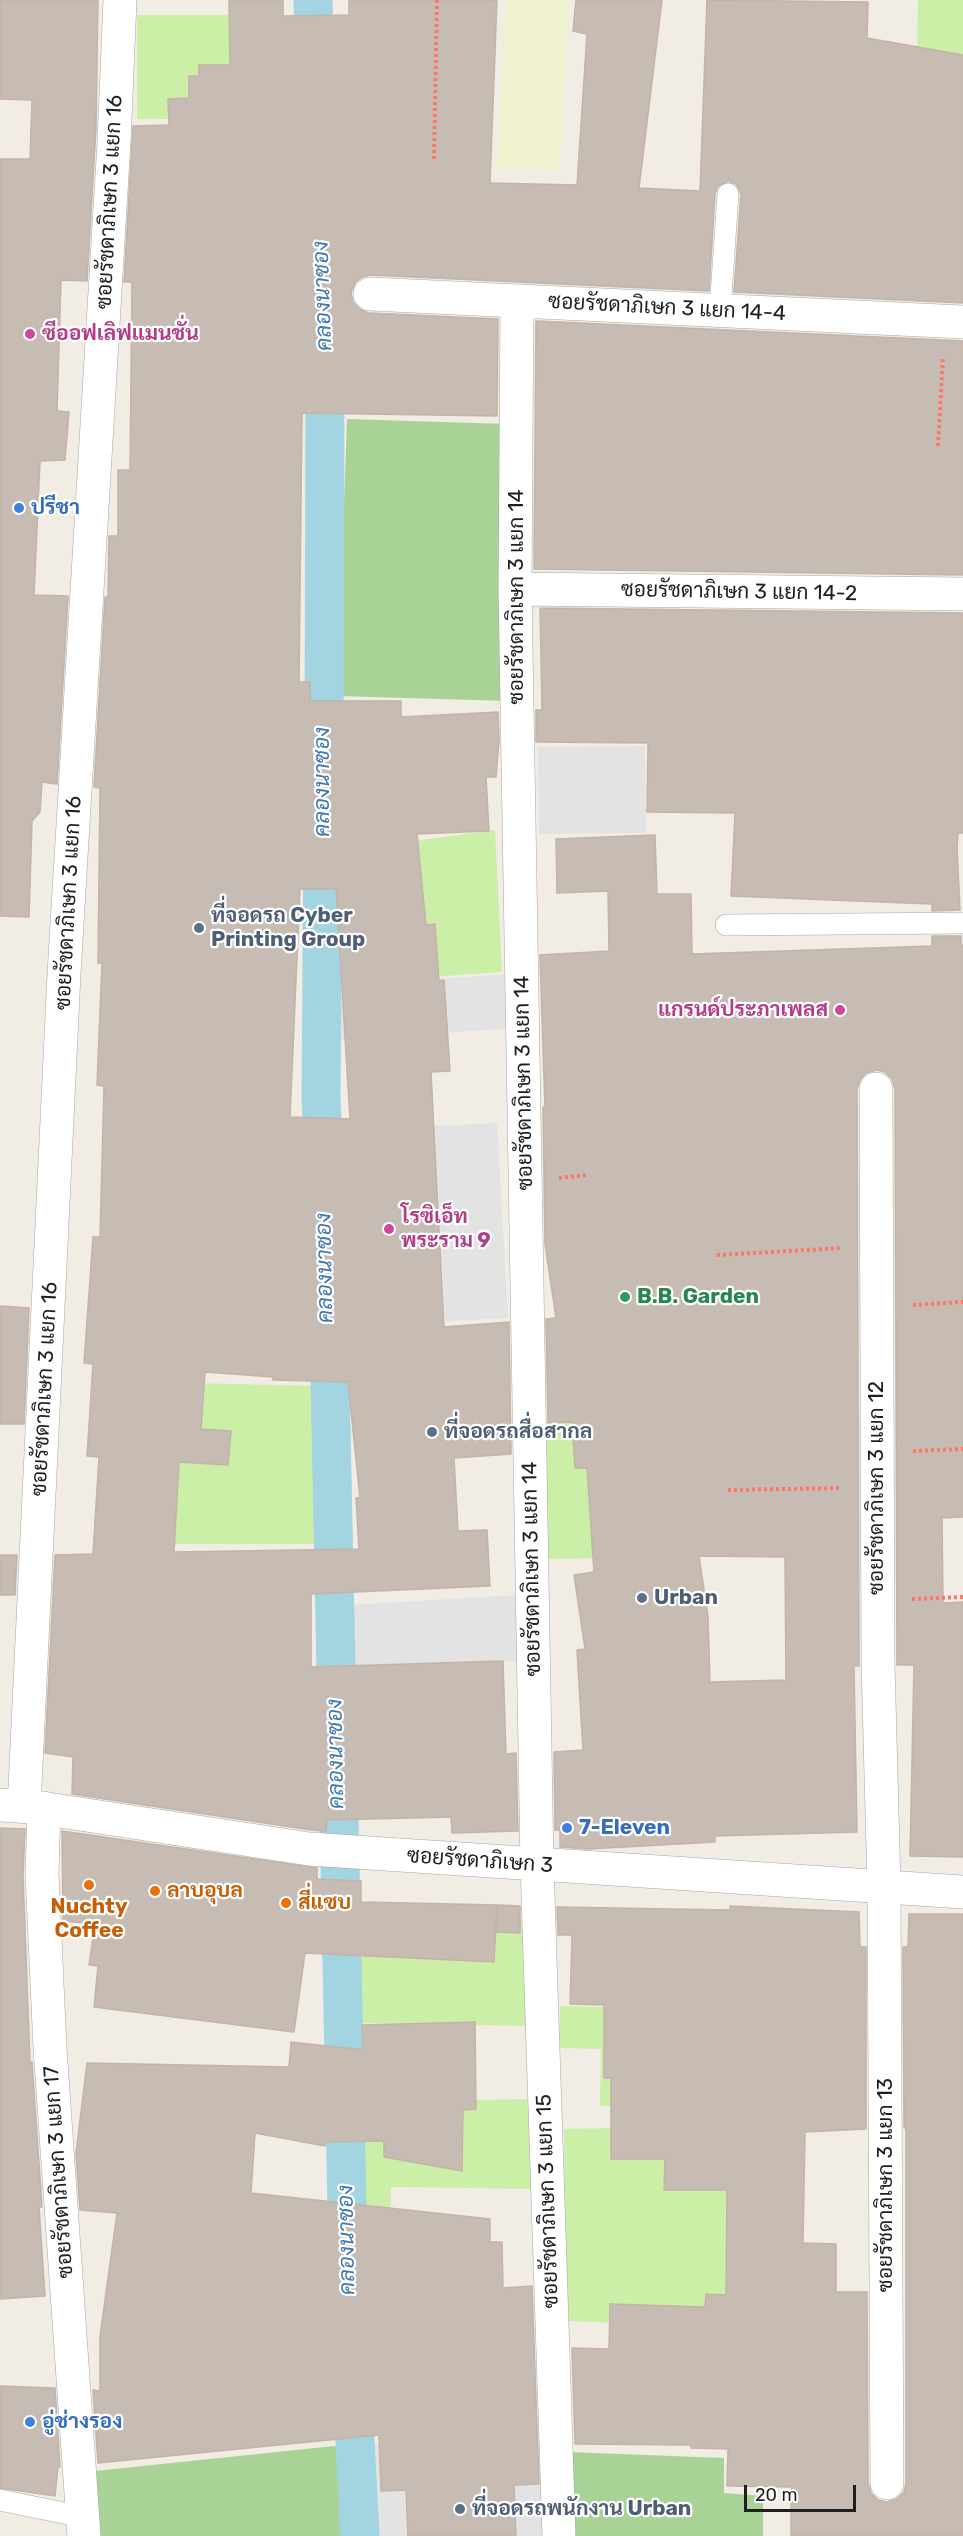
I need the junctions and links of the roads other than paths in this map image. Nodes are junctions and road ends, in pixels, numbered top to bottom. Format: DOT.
graph roads {
  1 [pos="120,0"];
  2 [pos="728,195"];
  3 [pos="370,294"];
  4 [pos="517,301"];
  5 [pos="720,310"];
  6 [pos="954,321"];
  7 [pos="515,589"];
  8 [pos="963,594"];
  9 [pos="963,923"];
  10 [pos="726,925"];
  11 [pos="876,1089"];
  12 [pos="23,1807"];
  13 [pos="537,1865"];
  14 [pos="884,1886"];
  15 [pos="963,1892"];
  16 [pos="887,2483"];
  17 [pos="0,2500"];
  18 [pos="84,2527"];
  19 [pos="559,2536"];
  1 -- 12 [label="street, ซอยรัชดาภิเษก 3 แยก 16"];
  2 -- 5 [label="lane"];
  3 -- 4 [label="street, ซอยรัชดาภิเษก 3 แยก 14-4"];
  4 -- 5 [label="street, ซอยรัชดาภิเษก 3 แยก 14-4"];
  4 -- 7 [label="street, ซอยรัชดาภิเษก 3 แยก 14"];
  5 -- 6 [label="street, ซอยรัชดาภิเษก 3 แยก 14-4"];
  7 -- 8 [label="street, ซอยรัชดาภิเษก 3 แยก 14-2"];
  7 -- 13 [label="street, ซอยรัชดาภิเษก 3 แยก 14"];
  9 -- 10 [label="lane"];
  11 -- 14 [label="street, ซอยรัชดาภิเษก 3 แยก 12"];
  12 -- 13 [label="street, ซอยรัชดาภิเษก 3"];
  12 -- 18 [label="street, ซอยรัชดาภิเษก 3 แยก 17"];
  13 -- 14 [label="street, ซอยรัชดาภิเษก 3"];
  13 -- 19 [label="street, ซอยรัชดาภิเษก 3 แยก 15"];
  14 -- 15 [label="street, ซอยรัชดาภิเษก 3"];
  14 -- 16 [label="street, ซอยรัชดาภิเษก 3 แยก 13"];
  17 -- 18 [label="lane"];
}
